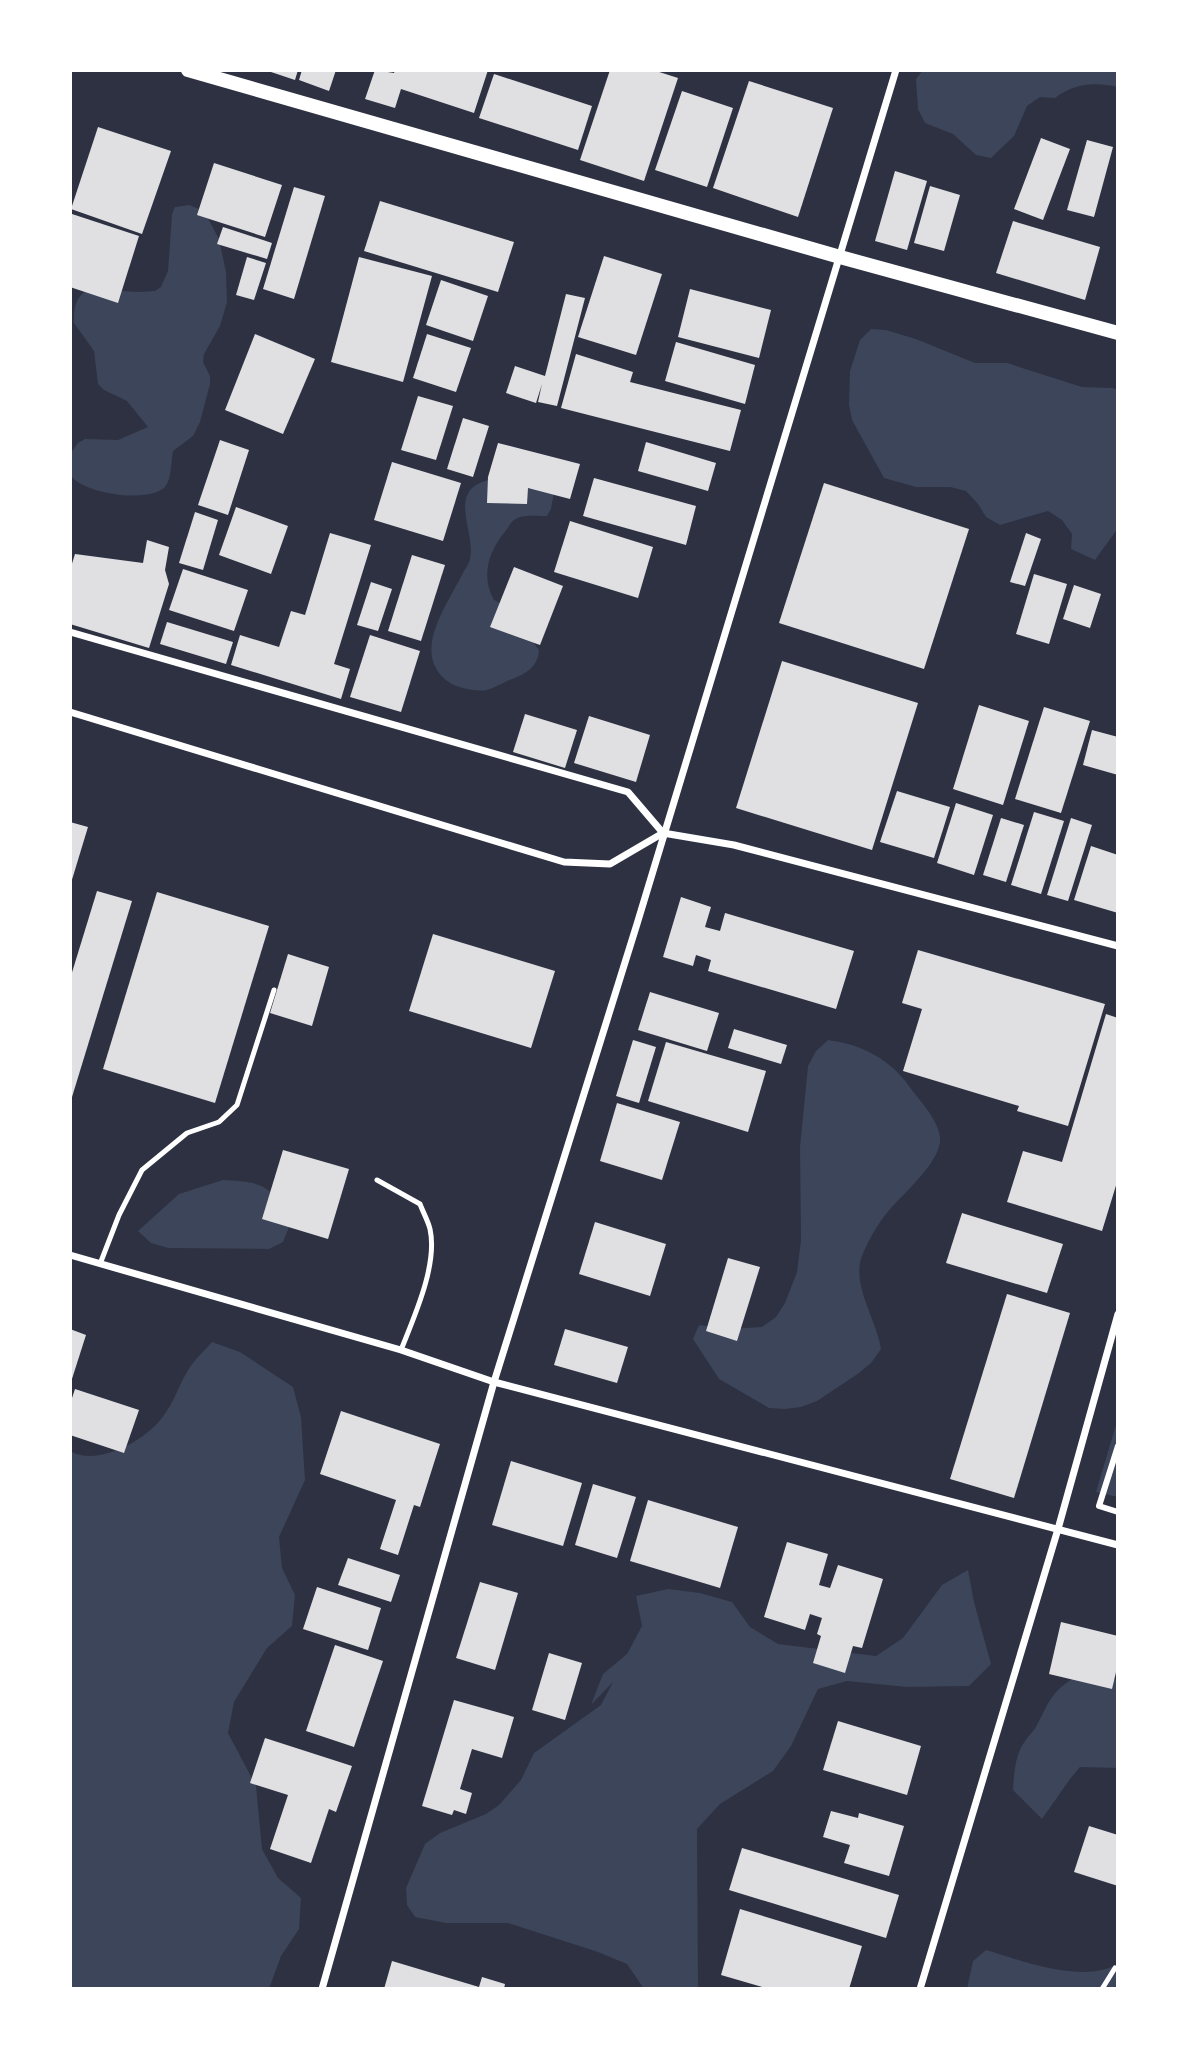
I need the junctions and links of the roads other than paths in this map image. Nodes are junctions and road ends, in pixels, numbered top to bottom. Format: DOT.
graph roads {
  1 [pos="187,70"];
  2 [pos="896,70"];
  3 [pos="840,257"];
  4 [pos="1118,332"];
  5 [pos="70,632"];
  6 [pos="70,712"];
  7 [pos="663,833"];
  8 [pos="1118,946"];
  9 [pos="274,990"];
  10 [pos="377,1180"];
  11 [pos="70,1255"];
  12 [pos="100,1264"];
  13 [pos="1118,1314"];
  14 [pos="401,1350"];
  15 [pos="494,1382"];
  16 [pos="1118,1446"];
  17 [pos="1118,1512"];
  18 [pos="1058,1529"];
  19 [pos="1118,1545"];
  20 [pos="1115,1968"];
  21 [pos="322,1989"];
  22 [pos="920,1989"];
  23 [pos="1102,1989"];
  1 -- 3 [label="main road"];
  2 -- 3 [label="street"];
  3 -- 4 [label="main road"];
  3 -- 7 [label="street"];
  5 -- 7 [label="street"];
  6 -- 7 [label="street"];
  7 -- 8 [label="street"];
  7 -- 15 [label="street"];
  9 -- 12 [label="lane"];
  10 -- 14 [label="lane"];
  11 -- 12 [label="street"];
  12 -- 14 [label="street"];
  13 -- 18 [label="street"];
  14 -- 15 [label="street"];
  15 -- 18 [label="street"];
  15 -- 21 [label="street"];
  16 -- 17 [label="street"];
  18 -- 19 [label="street"];
  18 -- 22 [label="street"];
  20 -- 23 [label="lane"];
}
